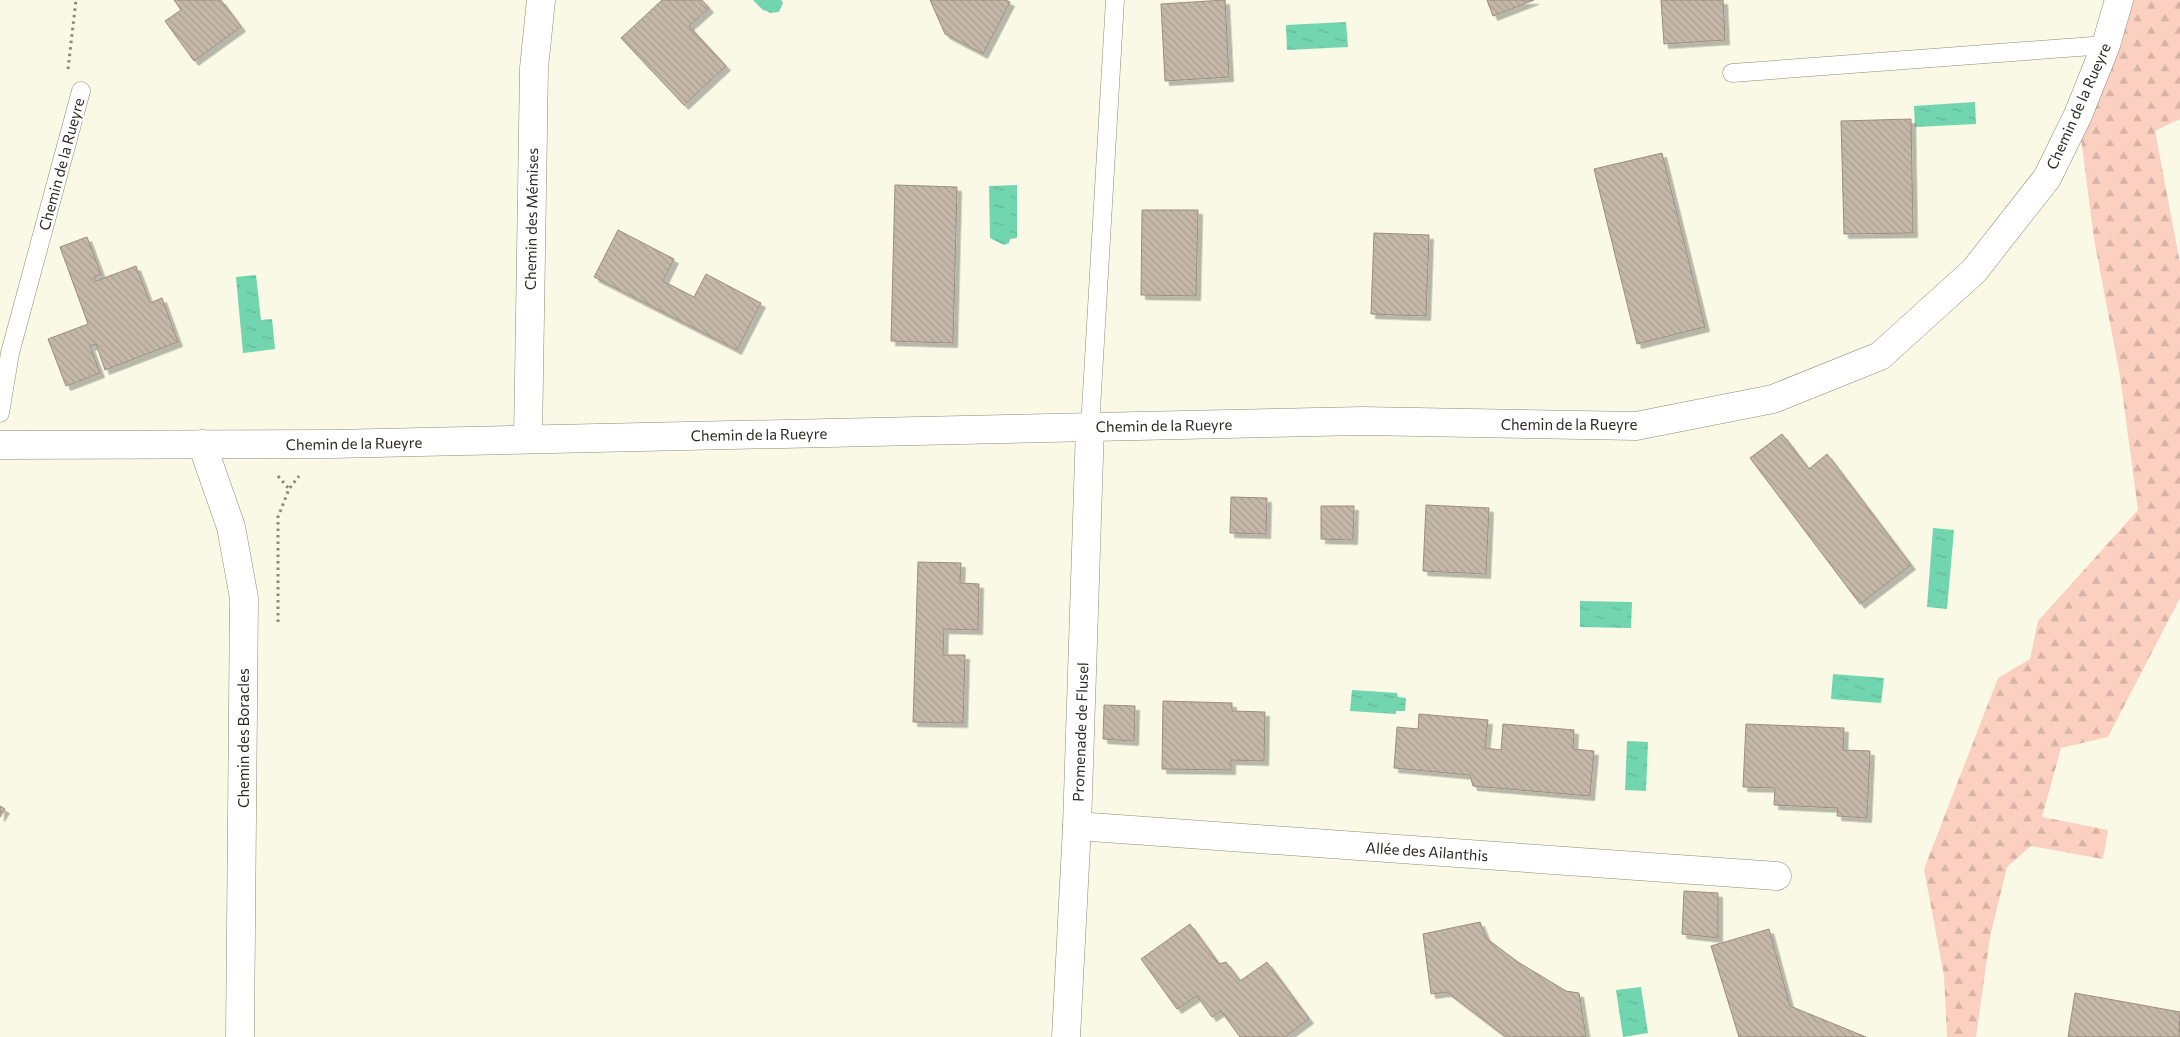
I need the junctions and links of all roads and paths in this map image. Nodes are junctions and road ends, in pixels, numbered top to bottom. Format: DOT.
graph roads {
  1 [pos="76,0"];
  2 [pos="541,0"];
  3 [pos="1115,0"];
  4 [pos="2119,0"];
  5 [pos="2106,45"];
  6 [pos="1732,73"];
  7 [pos="81,90"];
  8 [pos="0,413"];
  9 [pos="1090,427"];
  10 [pos="528,439"];
  11 [pos="202,444"];
  12 [pos="0,445"];
  13 [pos="305,469"];
  14 [pos="278,630"];
  15 [pos="1077,826"];
  16 [pos="1777,876"];
  17 [pos="240,1037"];
  18 [pos="1066,1037"];
  1 -- 7 [label="path"];
  2 -- 10 [label="street, Chemin des Mémises"];
  3 -- 9 [label="lane"];
  4 -- 5 [label="street, Chemin de la Rueyre"];
  5 -- 6 [label="lane"];
  5 -- 9 [label="street, Chemin de la Rueyre"];
  7 -- 8 [label="lane, Chemin de la Rueyre"];
  9 -- 10 [label="street, Chemin de la Rueyre"];
  9 -- 15 [label="street, Promenade de Flusel"];
  10 -- 11 [label="street, Chemin de la Rueyre"];
  11 -- 12 [label="street, Chemin de la Rueyre"];
  11 -- 17 [label="street, Chemin des Boracles"];
  13 -- 14 [label="path"];
  15 -- 16 [label="street, Allée des Ailanthis"];
  15 -- 18 [label="street, Promenade de Flusel"];
}
